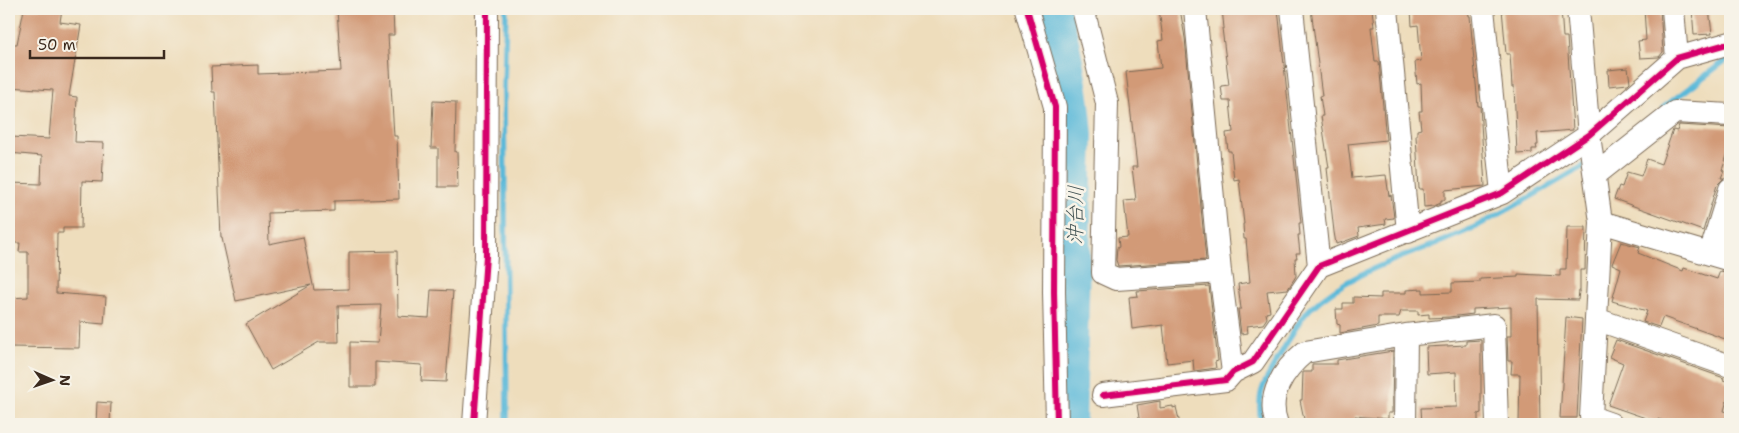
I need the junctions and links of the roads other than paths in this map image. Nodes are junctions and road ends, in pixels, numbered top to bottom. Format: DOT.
graph roads {
  1 [pos="487,9"];
  2 [pos="1027,9"];
  3 [pos="1040,9"];
  4 [pos="1083,9"];
  5 [pos="1195,9"];
  6 [pos="1292,9"];
  7 [pos="1387,9"];
  8 [pos="1483,9"];
  9 [pos="1578,9"];
  10 [pos="1673,9"];
  11 [pos="1730,43"];
  12 [pos="1677,58"];
  13 [pos="1055,107"];
  14 [pos="1730,115"];
  15 [pos="1589,135"];
  16 [pos="1595,175"];
  17 [pos="1730,188"];
  18 [pos="1502,193"];
  19 [pos="1601,222"];
  20 [pos="1408,232"];
  21 [pos="1720,257"];
  22 [pos="1320,266"];
  23 [pos="1220,272"];
  24 [pos="1596,319"];
  25 [pos="1406,335"];
  26 [pos="1253,362"];
  27 [pos="1730,366"];
  28 [pos="1233,372"];
  29 [pos="1281,380"];
  30 [pos="1103,394"];
  31 [pos="474,424"];
  32 [pos="1057,424"];
  33 [pos="1277,424"];
  34 [pos="1404,424"];
  35 [pos="1497,424"];
  36 [pos="1611,424"];
  1 -- 31 [label="street"];
  2 -- 13 [label="street"];
  3 -- 13 [label="street"];
  4 -- 23 [label="street"];
  5 -- 23 [label="street"];
  6 -- 22 [label="street"];
  7 -- 20 [label="street"];
  8 -- 18 [label="street"];
  9 -- 15 [label="street"];
  10 -- 12 [label="street"];
  11 -- 12 [label="street"];
  12 -- 15 [label="street"];
  13 -- 32 [label="street"];
  14 -- 16 [label="street"];
  15 -- 16 [label="street"];
  15 -- 18 [label="street"];
  16 -- 19 [label="street"];
  17 -- 21 [label="street"];
  18 -- 20 [label="street"];
  19 -- 21 [label="street"];
  19 -- 24 [label="street"];
  20 -- 22 [label="street"];
  22 -- 26 [label="street"];
  23 -- 28 [label="street"];
  24 -- 27 [label="street"];
  24 -- 36 [label="street"];
  25 -- 29 [label="street"];
  25 -- 34 [label="street"];
  25 -- 35 [label="street"];
  26 -- 28 [label="street"];
  26 -- 29 [label="street"];
  28 -- 30 [label="street"];
  29 -- 33 [label="street"];
}
